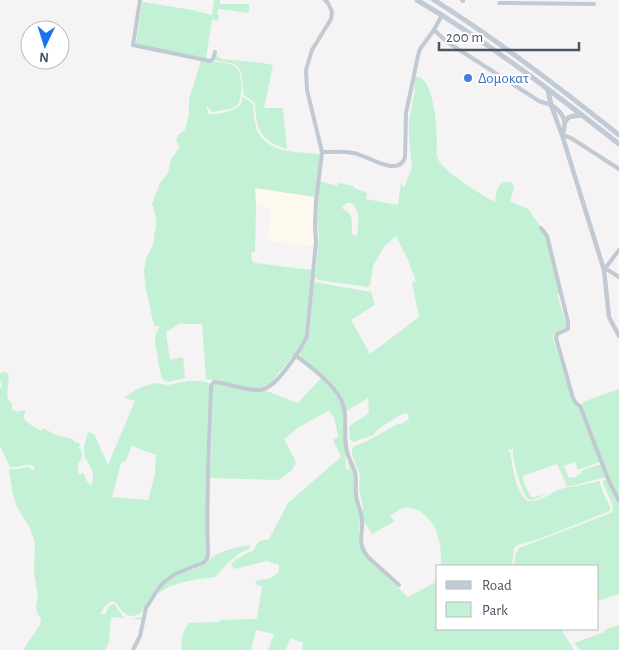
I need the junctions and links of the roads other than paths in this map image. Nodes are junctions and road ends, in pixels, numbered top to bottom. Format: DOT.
graph roads {
  1 [pos="140,0"];
  2 [pos="325,0"];
  3 [pos="417,0"];
  4 [pos="434,0"];
  5 [pos="540,2"];
  6 [pos="499,3"];
  7 [pos="594,4"];
  8 [pos="442,15"];
  9 [pos="434,30"];
  10 [pos="214,52"];
  11 [pos="548,90"];
  12 [pos="551,105"];
  13 [pos="582,115"];
  14 [pos="565,122"];
  15 [pos="562,135"];
  16 [pos="619,135"];
  17 [pos="619,144"];
  18 [pos="322,152"];
  19 [pos="619,169"];
  20 [pos="541,228"];
  21 [pos="619,250"];
  22 [pos="604,270"];
  23 [pos="619,277"];
  24 [pos="619,336"];
  25 [pos="295,356"];
  26 [pos="619,501"];
  27 [pos="399,585"];
  28 [pos="133,650"];
  1 -- 10 [label="street"];
  2 -- 18 [label="street"];
  3 -- 8 [label="main road"];
  4 -- 16 [label="main road"];
  5 -- 6 [label="street"];
  5 -- 7 [label="street"];
  8 -- 9 [label="street"];
  8 -- 11 [label="main road"];
  9 -- 12 [label="street"];
  9 -- 18 [label="street"];
  11 -- 12 [label="main road"];
  11 -- 13 [label="main road"];
  12 -- 14 [label="street"];
  12 -- 15 [label="street"];
  13 -- 14 [label="main road"];
  13 -- 17 [label="main road"];
  14 -- 15 [label="street"];
  15 -- 19 [label="street"];
  15 -- 22 [label="street"];
  18 -- 25 [label="street"];
  20 -- 26 [label="street"];
  21 -- 22 [label="street"];
  22 -- 23 [label="street"];
  22 -- 24 [label="street"];
  25 -- 27 [label="street"];
  25 -- 28 [label="street"];
}
